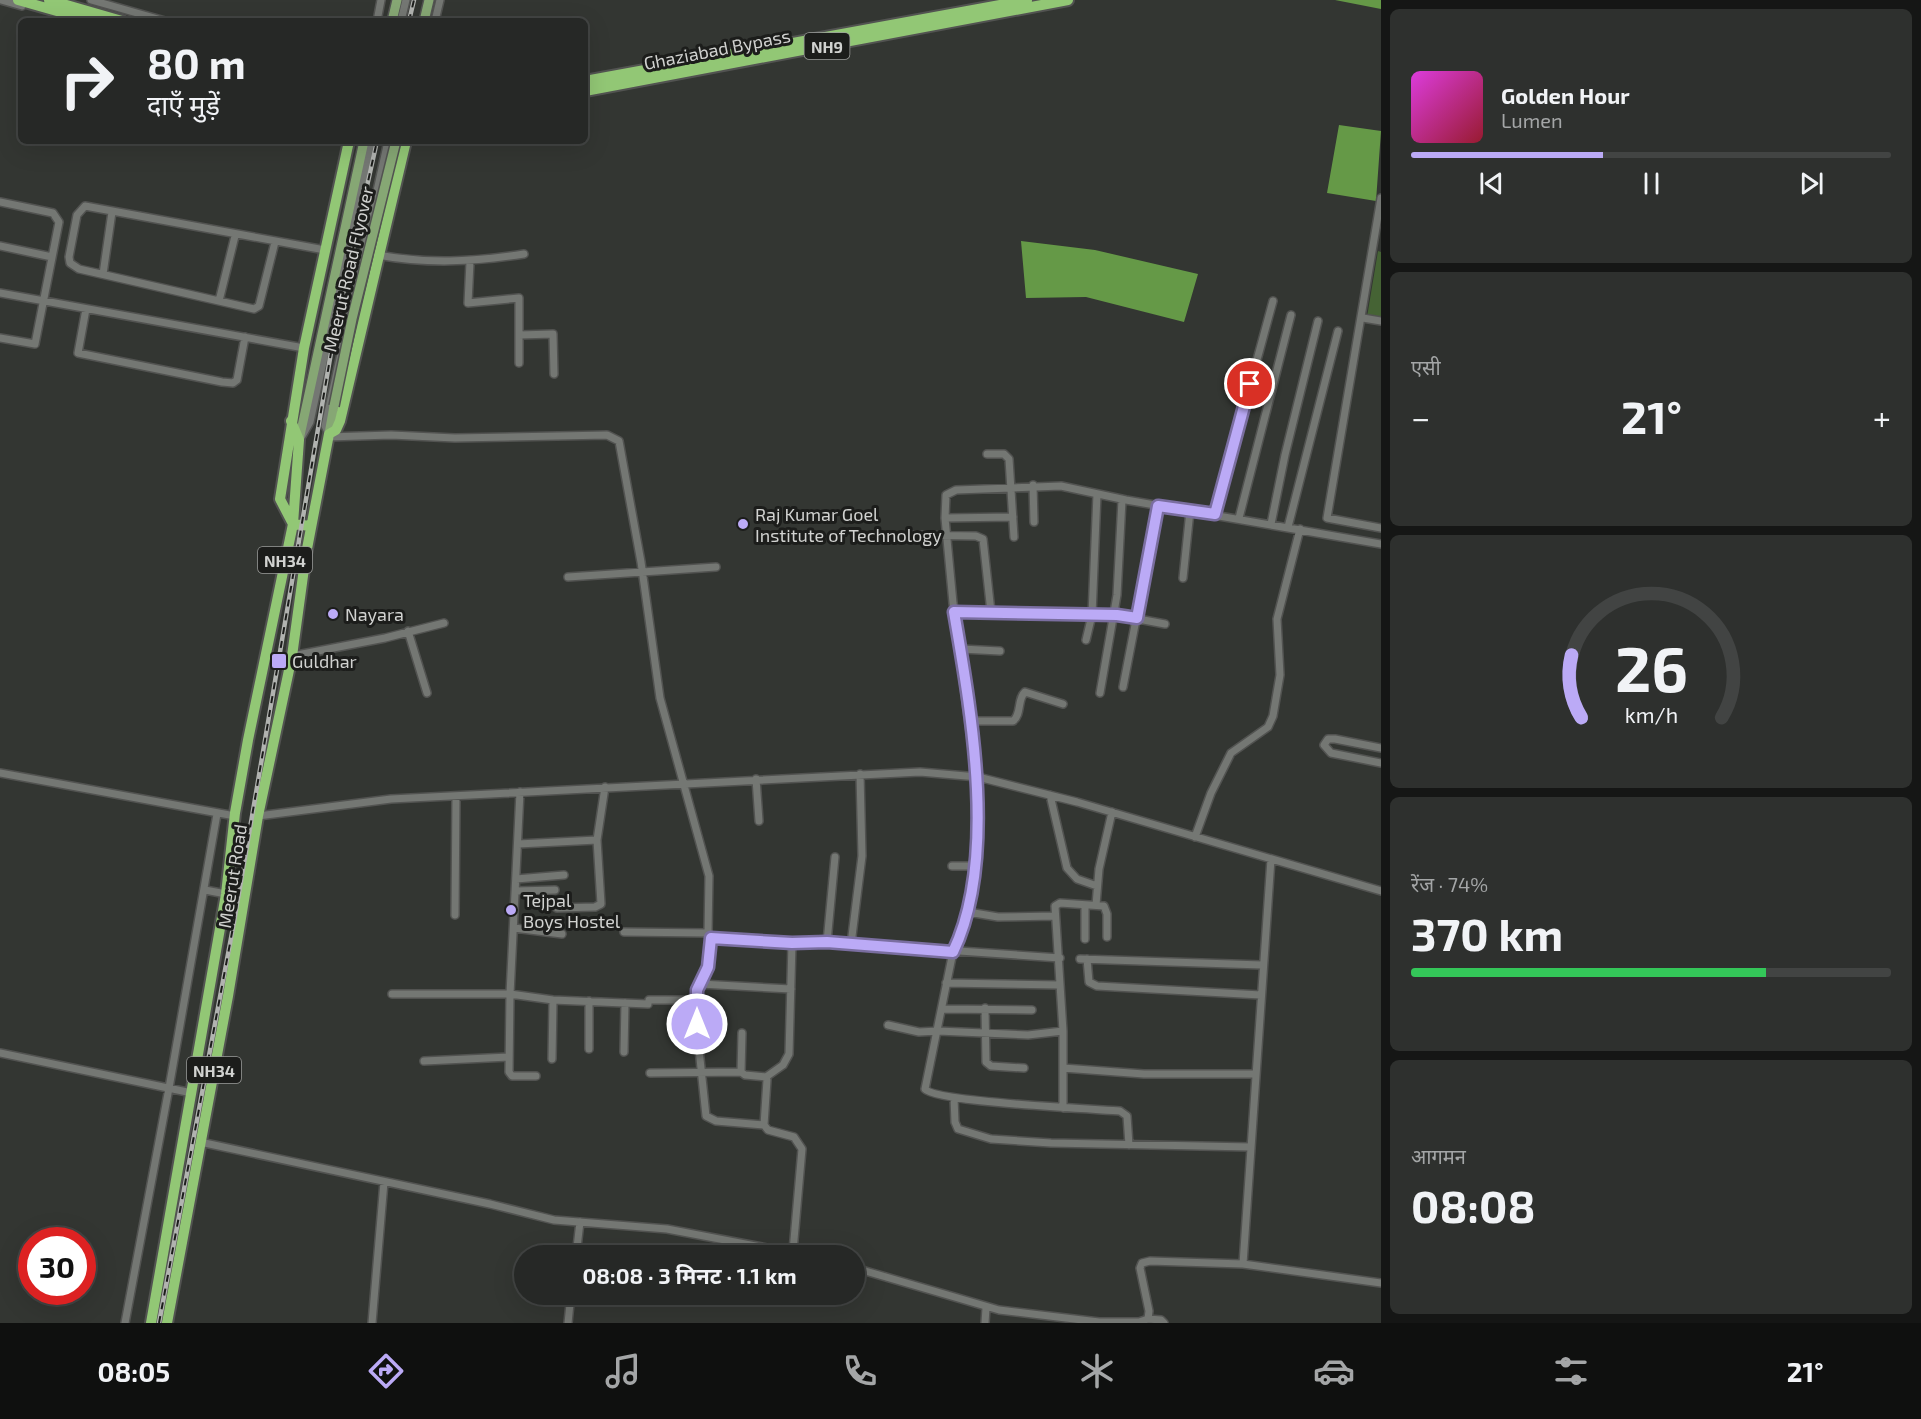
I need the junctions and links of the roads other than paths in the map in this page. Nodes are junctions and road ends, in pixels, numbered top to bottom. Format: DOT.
graph roads {
  1 [pos="1,0"];
  2 [pos="18,0"];
  3 [pos="49,0"];
  4 [pos="91,0"];
  5 [pos="381,0"];
  6 [pos="397,0"];
  7 [pos="406,0"];
  8 [pos="429,0"];
  9 [pos="440,0"];
  10 [pos="1027,0"];
  11 [pos="1068,0"];
  12 [pos="976,5"];
  13 [pos="63,18"];
  14 [pos="81,18"];
  15 [pos="112,18"];
  16 [pos="154,18"];
  17 [pos="378,18"];
  18 [pos="393,18"];
  19 [pos="402,18"];
  20 [pos="425,18"];
  21 [pos="436,18"];
  22 [pos="932,22"];
  23 [pos="588,80"];
  24 [pos="588,90"];
  25 [pos="348,144"];
  26 [pos="363,144"];
  27 [pos="370,144"];
  28 [pos="387,144"];
  29 [pos="401,144"];
  30 [pos="402,144"];
  31 [pos="1381,198"];
  32 [pos="0,202"];
  33 [pos="112,212"];
  34 [pos="1380,223"];
  35 [pos="235,236"];
  36 [pos="275,242"];
  37 [pos="0,246"];
  38 [pos="325,250"];
  39 [pos="524,254"];
  40 [pos="377,255"];
  41 [pos="52,257"];
  42 [pos="470,262"];
  43 [pos="103,274"];
  44 [pos="0,293"];
  45 [pos="45,301"];
  46 [pos="219,301"];
  47 [pos="1273,301"];
  48 [pos="86,309"];
  49 [pos="1291,315"];
  50 [pos="1363,318"];
  51 [pos="1318,321"];
  52 [pos="1381,321"];
  53 [pos="1338,332"];
  54 [pos="519,335"];
  55 [pos="0,338"];
  56 [pos="245,338"];
  57 [pos="304,348"];
  58 [pos="519,363"];
  59 [pos="554,374"];
  60 [pos="291,421"];
  61 [pos="328,435"];
  62 [pos="299,440"];
  63 [pos="987,454"];
  64 [pos="1033,485"];
  65 [pos="1012,486"];
  66 [pos="1097,494"];
  67 [pos="1122,500"];
  68 [pos="1158,506"];
  69 [pos="1190,511"];
  70 [pos="1215,514"];
  71 [pos="1013,517"];
  72 [pos="945,518"];
  73 [pos="1239,518"];
  74 [pos="1034,522"];
  75 [pos="293,524"];
  76 [pos="1271,524"];
  77 [pos="311,526"];
  78 [pos="1288,527"];
  79 [pos="1381,528"];
  80 [pos="1300,529"];
  81 [pos="910,535"];
  82 [pos="947,535"];
  83 [pos="1014,537"];
  84 [pos="1381,544"];
  85 [pos="716,567"];
  86 [pos="643,572"];
  87 [pos="568,578"];
  88 [pos="1184,578"];
  89 [pos="954,612"];
  90 [pos="991,612"];
  91 [pos="1092,615"];
  92 [pos="1115,615"];
  93 [pos="1137,618"];
  94 [pos="444,623"];
  95 [pos="1165,624"];
  96 [pos="408,632"];
  97 [pos="1086,640"];
  98 [pos="961,649"];
  99 [pos="1000,651"];
  100 [pos="292,656"];
  101 [pos="1123,687"];
  102 [pos="428,693"];
  103 [pos="1100,693"];
  104 [pos="1063,704"];
  105 [pos="969,721"];
  106 [pos="1381,748"];
  107 [pos="1381,763"];
  108 [pos="0,773"];
  109 [pos="860,774"];
  110 [pos="978,777"];
  111 [pos="756,779"];
  112 [pos="681,783"];
  113 [pos="605,787"];
  114 [pos="519,792"];
  115 [pos="1050,795"];
  116 [pos="456,796"];
  117 [pos="1112,812"];
  118 [pos="217,814"];
  119 [pos="235,816"];
  120 [pos="258,816"];
  121 [pos="759,821"];
  122 [pos="1195,837"];
  123 [pos="597,840"];
  124 [pos="518,844"];
  125 [pos="835,857"];
  126 [pos="1271,859"];
  127 [pos="952,866"];
  128 [pos="975,866"];
  129 [pos="564,875"];
  130 [pos="516,879"];
  131 [pos="1097,885"];
  132 [pos="205,890"];
  133 [pos="555,890"];
  134 [pos="516,891"];
  135 [pos="1381,891"];
  136 [pos="226,894"];
  137 [pos="1084,905"];
  138 [pos="1096,905"];
  139 [pos="557,908"];
  140 [pos="968,912"];
  141 [pos="455,915"];
  142 [pos="1055,916"];
  143 [pos="514,928"];
  144 [pos="624,932"];
  145 [pos="562,934"];
  146 [pos="709,935"];
  147 [pos="1107,937"];
  148 [pos="1085,939"];
  149 [pos="827,942"];
  150 [pos="792,943"];
  151 [pos="850,944"];
  152 [pos="953,952"];
  153 [pos="1060,958"];
  154 [pos="1262,965"];
  155 [pos="946,983"];
  156 [pos="700,984"];
  157 [pos="1060,985"];
  158 [pos="791,989"];
  159 [pos="392,994"];
  160 [pos="510,994"];
  161 [pos="1261,995"];
  162 [pos="553,1000"];
  163 [pos="698,1000"];
  164 [pos="589,1001"];
  165 [pos="625,1003"];
  166 [pos="985,1008"];
  167 [pos="942,1009"];
  168 [pos="1032,1010"];
  169 [pos="888,1025"];
  170 [pos="938,1030"];
  171 [pos="1063,1031"];
  172 [pos="742,1032"];
  173 [pos="985,1035"];
  174 [pos="589,1049"];
  175 [pos="624,1052"];
  176 [pos="0,1053"];
  177 [pos="509,1057"];
  178 [pos="552,1059"];
  179 [pos="424,1060"];
  180 [pos="1024,1068"];
  181 [pos="1063,1068"];
  182 [pos="741,1072"];
  183 [pos="650,1073"];
  184 [pos="701,1073"];
  185 [pos="1255,1074"];
  186 [pos="536,1076"];
  187 [pos="766,1077"];
  188 [pos="170,1088"];
  189 [pos="192,1093"];
  190 [pos="954,1098"];
  191 [pos="1063,1108"];
  192 [pos="764,1125"];
  193 [pos="200,1142"];
  194 [pos="1129,1144"];
  195 [pos="1251,1147"];
  196 [pos="384,1182"];
  197 [pos="580,1222"];
  198 [pos="577,1245"];
  199 [pos="759,1245"];
  200 [pos="794,1245"];
  201 [pos="1244,1264"];
  202 [pos="865,1271"];
  203 [pos="1381,1283"];
  204 [pos="570,1305"];
  205 [pos="986,1308"];
  206 [pos="1148,1319"];
  207 [pos="1099,1322"];
  208 [pos="125,1323"];
  209 [pos="151,1323"];
  210 [pos="167,1323"];
  211 [pos="372,1323"];
  212 [pos="568,1323"];
  213 [pos="985,1323"];
  214 [pos="1164,1323"];
  1 -- 13 [label="street"];
  2 -- 14 [label="highway"];
  3 -- 15 [label="highway"];
  4 -- 16 [label="street"];
  5 -- 17 [label="street"];
  6 -- 18 [label="main road"];
  7 -- 19 [label="street"];
  8 -- 20 [label="main road"];
  9 -- 21 [label="street"];
  10 -- 12 [label="highway, Ghaziabad Bypass / NH9"];
  11 -- 22 [label="highway, Ghaziabad Bypass / NH9"];
  12 -- 22 [label="highway, Ghaziabad Bypass / NH9"];
  22 -- 23 [label="highway, Ghaziabad Bypass / NH9"];
  22 -- 24 [label="highway, Ghaziabad Bypass / NH9"];
  25 -- 38 [label="highway"];
  26 -- 62 [label="main road, Meerut Road Flyover / NH34"];
  27 -- 62 [label="street"];
  28 -- 61 [label="street"];
  29 -- 61 [label="main road, Meerut Road Flyover / NH34, bridge"];
  30 -- 40 [label="highway, Meerut Road"];
  31 -- 34 [label="street"];
  32 -- 41 [label="street"];
  33 -- 35 [label="street"];
  33 -- 43 [label="street"];
  33 -- 43 [label="street"];
  34 -- 50 [label="street"];
  35 -- 36 [label="street"];
  35 -- 46 [label="street"];
  36 -- 38 [label="street"];
  36 -- 46 [label="street"];
  37 -- 41 [label="street"];
  38 -- 57 [label="highway"];
  39 -- 42 [label="street"];
  40 -- 42 [label="street"];
  40 -- 61 [label="highway, Meerut Road"];
  41 -- 45 [label="street"];
  42 -- 54 [label="street"];
  43 -- 46 [label="street"];
  44 -- 45 [label="street"];
  45 -- 48 [label="street"];
  45 -- 55 [label="street"];
  47 -- 70 [label="street"];
  48 -- 56 [label="street"];
  48 -- 56 [label="street"];
  49 -- 73 [label="street"];
  50 -- 52 [label="street"];
  50 -- 79 [label="street"];
  51 -- 76 [label="street"];
  53 -- 78 [label="street"];
  54 -- 58 [label="street"];
  54 -- 59 [label="street"];
  56 -- 57 [label="street"];
  57 -- 60 [label="highway"];
  60 -- 62 [label="highway"];
  60 -- 75 [label="highway"];
  61 -- 77 [label="highway, Meerut Road / NH34"];
  61 -- 86 [label="street"];
  62 -- 75 [label="highway, Meerut Road / NH34"];
  63 -- 65 [label="street"];
  64 -- 65 [label="street"];
  64 -- 66 [label="street"];
  64 -- 74 [label="street"];
  65 -- 71 [label="street"];
  65 -- 72 [label="street"];
  66 -- 67 [label="street"];
  66 -- 91 [label="street"];
  67 -- 68 [label="street"];
  67 -- 92 [label="street"];
  68 -- 69 [label="street"];
  68 -- 93 [label="street"];
  69 -- 70 [label="street"];
  69 -- 88 [label="street"];
  70 -- 73 [label="street"];
  71 -- 72 [label="street"];
  71 -- 83 [label="street"];
  72 -- 82 [label="street"];
  73 -- 76 [label="street"];
  75 -- 77 [label="highway"];
  75 -- 119 [label="highway, Meerut Road / NH34"];
  76 -- 78 [label="street"];
  77 -- 100 [label="highway, Meerut Road / NH34"];
  78 -- 80 [label="street"];
  80 -- 84 [label="street"];
  80 -- 122 [label="street"];
  81 -- 82 [label="street"];
  82 -- 89 [label="street"];
  82 -- 90 [label="street"];
  85 -- 86 [label="street"];
  86 -- 87 [label="street"];
  86 -- 112 [label="street"];
  89 -- 90 [label="street"];
  89 -- 98 [label="street"];
  90 -- 91 [label="street"];
  91 -- 92 [label="street"];
  91 -- 97 [label="street"];
  92 -- 93 [label="street"];
  92 -- 103 [label="street"];
  93 -- 95 [label="street"];
  93 -- 101 [label="street"];
  94 -- 96 [label="street"];
  96 -- 100 [label="street"];
  96 -- 102 [label="street"];
  98 -- 99 [label="street"];
  98 -- 105 [label="street"];
  100 -- 120 [label="highway, Meerut Road / NH34"];
  104 -- 105 [label="street"];
  105 -- 110 [label="street"];
  106 -- 107 [label="street"];
  108 -- 118 [label="street"];
  109 -- 110 [label="street"];
  109 -- 111 [label="street"];
  109 -- 151 [label="street"];
  110 -- 115 [label="street"];
  110 -- 128 [label="street"];
  111 -- 112 [label="street"];
  111 -- 121 [label="street"];
  112 -- 113 [label="street"];
  112 -- 146 [label="street"];
  113 -- 114 [label="street"];
  113 -- 123 [label="street"];
  114 -- 116 [label="street"];
  114 -- 124 [label="street"];
  115 -- 117 [label="street"];
  115 -- 131 [label="street"];
  116 -- 120 [label="street"];
  116 -- 141 [label="street"];
  117 -- 122 [label="street"];
  117 -- 131 [label="street"];
  118 -- 119 [label="street"];
  118 -- 132 [label="street"];
  119 -- 136 [label="highway, Meerut Road / NH34"];
  120 -- 193 [label="highway, Meerut Road / NH34"];
  122 -- 126 [label="street"];
  123 -- 124 [label="street"];
  123 -- 139 [label="street"];
  124 -- 130 [label="street"];
  125 -- 149 [label="street"];
  126 -- 135 [label="street"];
  126 -- 154 [label="street"];
  127 -- 128 [label="street"];
  128 -- 140 [label="street"];
  129 -- 130 [label="street"];
  130 -- 134 [label="street"];
  131 -- 138 [label="street"];
  132 -- 136 [label="street"];
  132 -- 188 [label="street"];
  133 -- 134 [label="street"];
  134 -- 143 [label="street"];
  136 -- 189 [label="highway, Meerut Road / NH34"];
  137 -- 138 [label="street"];
  137 -- 142 [label="street"];
  137 -- 148 [label="street"];
  138 -- 147 [label="street"];
  140 -- 142 [label="street"];
  140 -- 152 [label="street"];
  142 -- 153 [label="street"];
  143 -- 145 [label="street"];
  143 -- 160 [label="street"];
  144 -- 146 [label="street"];
  146 -- 150 [label="street"];
  146 -- 156 [label="street"];
  149 -- 150 [label="street"];
  149 -- 151 [label="street"];
  150 -- 158 [label="street"];
  151 -- 152 [label="street"];
  152 -- 153 [label="street"];
  152 -- 155 [label="street"];
  153 -- 157 [label="street"];
  154 -- 161 [label="street"];
  154 -- 161 [label="street"];
  155 -- 157 [label="street"];
  155 -- 167 [label="street"];
  156 -- 158 [label="street"];
  156 -- 163 [label="street"];
  157 -- 171 [label="street"];
  158 -- 187 [label="street"];
  159 -- 160 [label="street"];
  160 -- 162 [label="street"];
  160 -- 177 [label="street"];
  161 -- 185 [label="street"];
  162 -- 164 [label="street"];
  162 -- 178 [label="street"];
  163 -- 165 [label="street"];
  163 -- 184 [label="street"];
  164 -- 165 [label="street"];
  164 -- 174 [label="street"];
  165 -- 175 [label="street"];
  166 -- 167 [label="street"];
  166 -- 168 [label="street"];
  166 -- 173 [label="street"];
  167 -- 170 [label="street"];
  169 -- 170 [label="street"];
  170 -- 173 [label="street"];
  170 -- 190 [label="street"];
  171 -- 173 [label="street"];
  171 -- 181 [label="street"];
  172 -- 182 [label="street"];
  173 -- 180 [label="street"];
  176 -- 188 [label="street"];
  177 -- 179 [label="street"];
  177 -- 186 [label="street"];
  181 -- 185 [label="street"];
  181 -- 191 [label="street"];
  182 -- 184 [label="street"];
  182 -- 187 [label="street"];
  183 -- 184 [label="street"];
  184 -- 192 [label="street"];
  185 -- 195 [label="street"];
  187 -- 192 [label="street"];
  188 -- 189 [label="street"];
  188 -- 208 [label="street"];
  189 -- 209 [label="highway, Meerut Road / NH34"];
  190 -- 191 [label="street"];
  190 -- 194 [label="street"];
  191 -- 194 [label="street"];
  192 -- 200 [label="street"];
  193 -- 196 [label="street"];
  193 -- 210 [label="highway, Meerut Road / NH34"];
  194 -- 195 [label="street"];
  195 -- 201 [label="street"];
  196 -- 197 [label="street"];
  196 -- 211 [label="street"];
  197 -- 198 [label="street"];
  197 -- 199 [label="street"];
  201 -- 203 [label="street"];
  201 -- 206 [label="street"];
  202 -- 205 [label="street"];
  204 -- 212 [label="street"];
  205 -- 207 [label="street"];
  205 -- 213 [label="street"];
  206 -- 207 [label="street"];
  206 -- 214 [label="street"];
}
